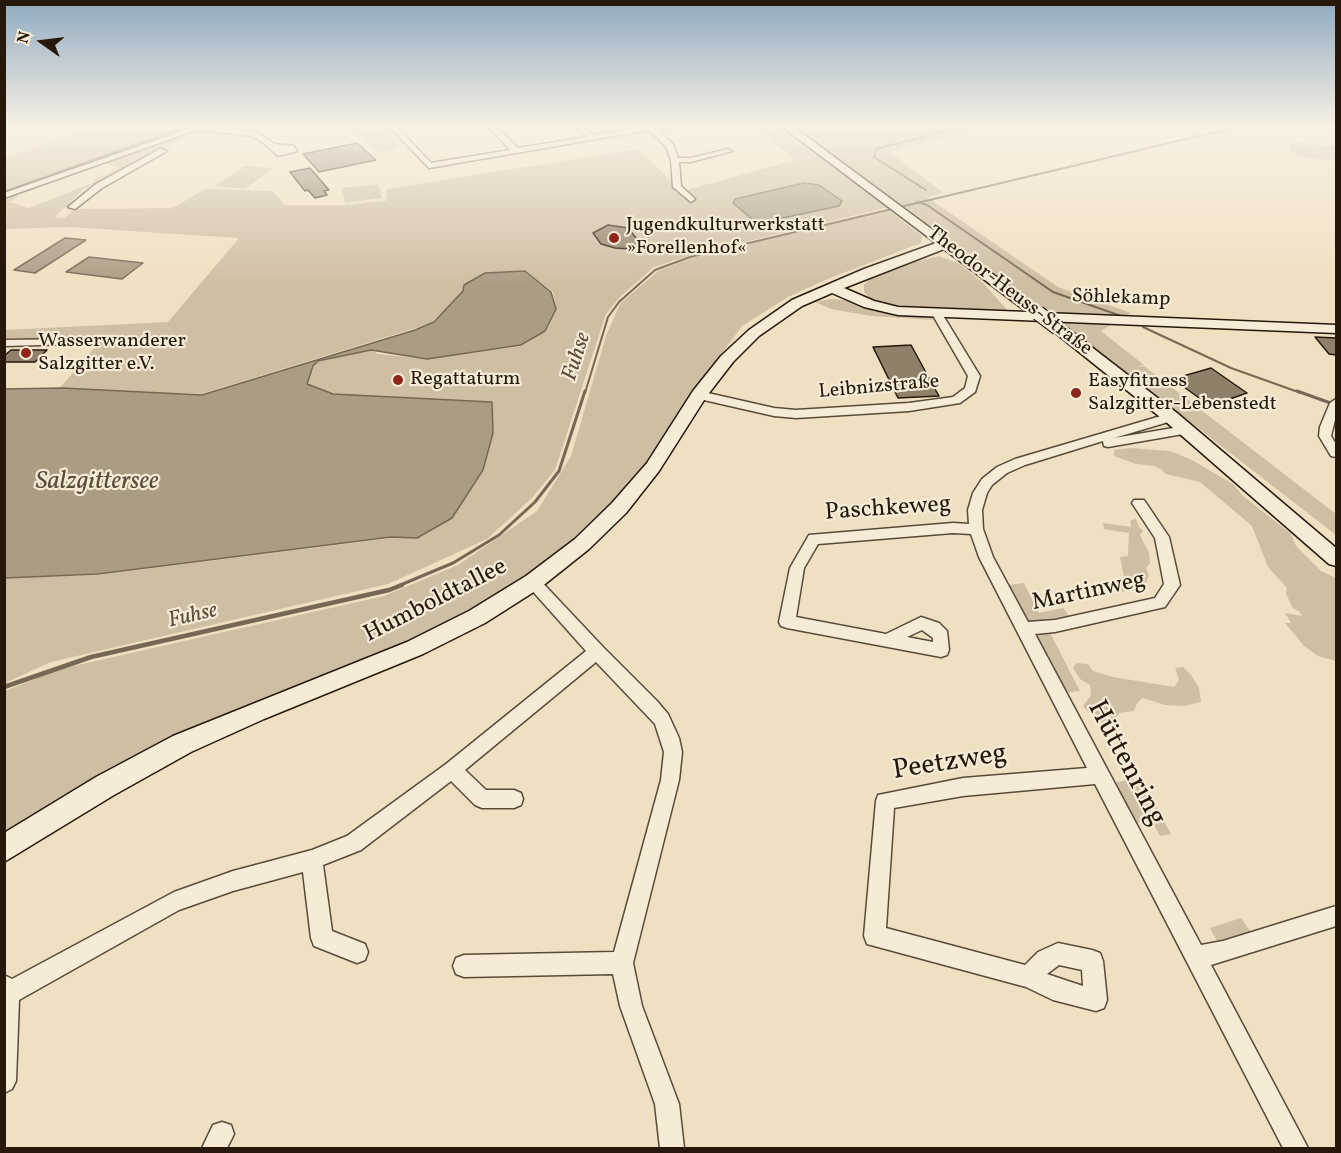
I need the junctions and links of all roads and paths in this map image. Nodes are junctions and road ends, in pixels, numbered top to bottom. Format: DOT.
graph roads {
  1 [pos="50,179"];
  2 [pos="112,179"];
  3 [pos="676,179"];
  4 [pos="859,179"];
  5 [pos="4,196"];
  6 [pos="691,199"];
  7 [pos="72,207"];
  8 [pos="950,247"];
  9 [pos="869,272"];
  10 [pos="837,285"];
  11 [pos="811,297"];
  12 [pos="861,299"];
  13 [pos="936,312"];
  14 [pos="1336,329"];
  15 [pos="75,342"];
  16 [pos="4,343"];
  17 [pos="699,395"];
  18 [pos="1336,403"];
  19 [pos="1171,417"];
  20 [pos="1185,430"];
  21 [pos="1072,448"];
  22 [pos="1336,453"];
  23 [pos="1139,503"];
  24 [pos="976,529"];
  25 [pos="1336,559"];
  26 [pos="533,582"];
  27 [pos="1024,629"];
  28 [pos="888,640"];
  29 [pos="597,652"];
  30 [pos="452,770"];
  31 [pos="1101,774"];
  32 [pos="514,799"];
  33 [pos="4,849"];
  34 [pos="312,860"];
  35 [pos="1336,916"];
  36 [pos="357,952"];
  37 [pos="1196,956"];
  38 [pos="622,963"];
  39 [pos="464,966"];
  40 [pos="1029,977"];
  41 [pos="6,990"];
  42 [pos="4,1081"];
  43 [pos="672,1149"];
  44 [pos="1296,1149"];
  1 -- 5 [label="street"];
  2 -- 7 [label="street"];
  3 -- 6 [label="street"];
  4 -- 8 [label="street, Theodor-Heuss-Straße"];
  8 -- 9 [label="street, Humboldtallee"];
  8 -- 19 [label="street, Theodor-Heuss-Straße, bridge"];
  9 -- 10 [label="street, Humboldtallee"];
  9 -- 12 [label="street"];
  10 -- 11 [label="street, Humboldtallee"];
  10 -- 12 [label="street, Söhlekamp"];
  11 -- 12 [label="street"];
  11 -- 17 [label="street, Humboldtallee"];
  12 -- 13 [label="street, Söhlekamp"];
  13 -- 14 [label="street, Söhlekamp"];
  13 -- 17 [label="street, Leibnizstraße"];
  15 -- 16 [label="street"];
  17 -- 26 [label="street, Humboldtallee"];
  18 -- 22 [label="street"];
  19 -- 20 [label="street, Theodor-Heuss-Straße"];
  19 -- 21 [label="street, Hüttenring"];
  20 -- 21 [label="street, Hüttenring"];
  20 -- 25 [label="street, Theodor-Heuss-Straße"];
  21 -- 24 [label="street, Hüttenring"];
  23 -- 27 [label="street, Martinweg"];
  24 -- 27 [label="street, Hüttenring"];
  24 -- 28 [label="street, Paschkeweg"];
  26 -- 29 [label="street"];
  26 -- 33 [label="street, Humboldtallee"];
  27 -- 31 [label="street, Hüttenring"];
  29 -- 30 [label="street"];
  29 -- 38 [label="street"];
  30 -- 32 [label="street"];
  30 -- 34 [label="street"];
  31 -- 37 [label="street, Hüttenring"];
  31 -- 40 [label="street, Peetzweg"];
  34 -- 36 [label="street"];
  34 -- 41 [label="street"];
  35 -- 37 [label="street"];
  37 -- 44 [label="street, Hüttenring"];
  38 -- 39 [label="street"];
  38 -- 43 [label="street"];
  41 -- 42 [label="street"];
}
